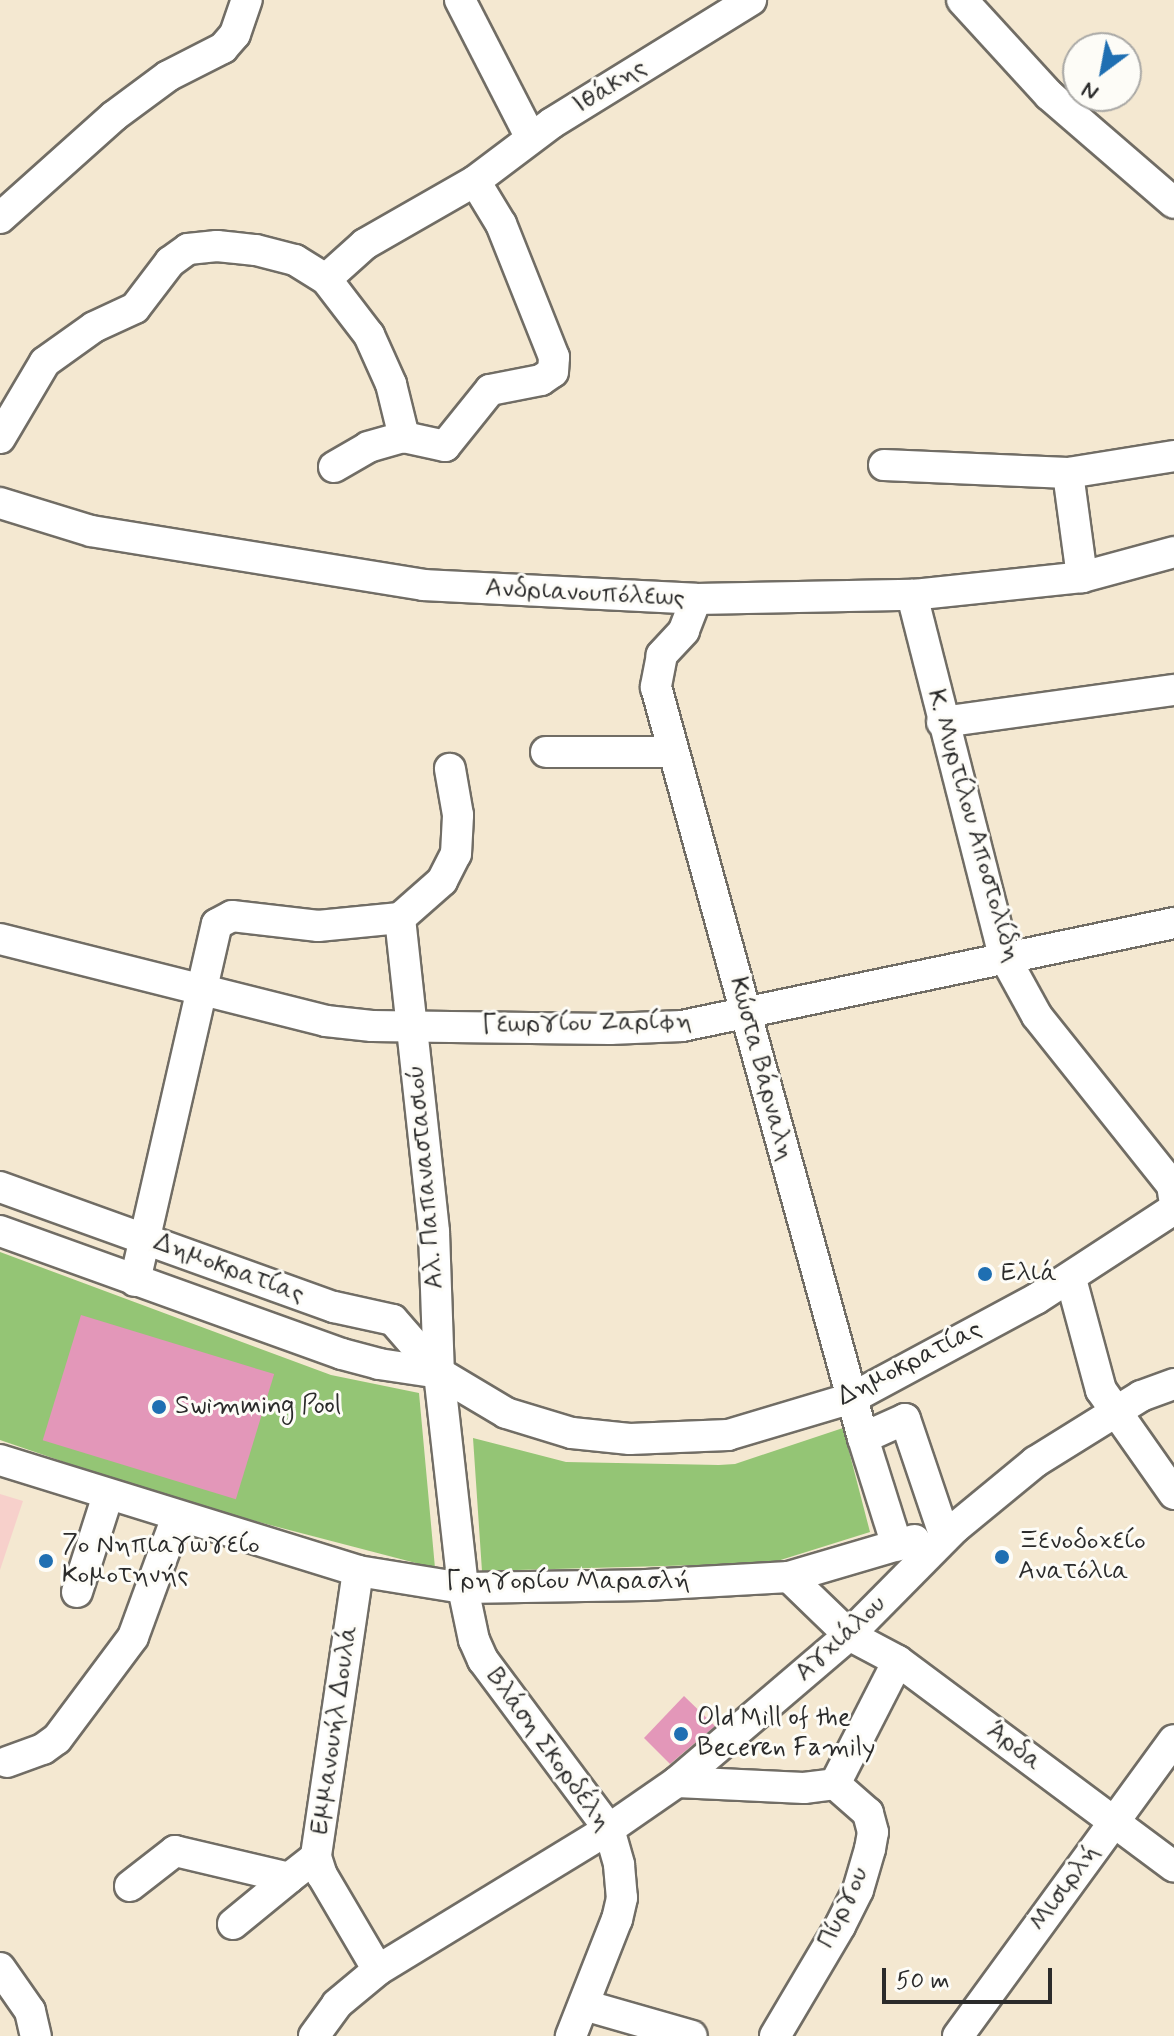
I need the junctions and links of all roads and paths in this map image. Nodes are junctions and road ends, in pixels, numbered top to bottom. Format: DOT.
graph roads {
  1 [pos="247,0"];
  2 [pos="460,0"];
  3 [pos="751,0"];
  4 [pos="962,0"];
  5 [pos="531,138"];
  6 [pos="475,181"];
  7 [pos="1174,203"];
  8 [pos="0,218"];
  9 [pos="326,279"];
  10 [pos="404,437"];
  11 [pos="0,438"];
  12 [pos="1174,456"];
  13 [pos="884,465"];
  14 [pos="334,467"];
  15 [pos="1068,473"];
  16 [pos="0,503"];
  17 [pos="1174,552"];
  18 [pos="1082,577"];
  19 [pos="912,595"];
  20 [pos="696,599"];
  21 [pos="1174,690"];
  22 [pos="942,722"];
  23 [pos="546,752"];
  24 [pos="673,752"];
  25 [pos="450,769"];
  26 [pos="400,918"];
  27 [pos="1174,923"];
  28 [pos="0,939"];
  29 [pos="1004,956"];
  30 [pos="202,989"];
  31 [pos="746,1014"];
  32 [pos="414,1024"];
  33 [pos="0,1187"];
  34 [pos="1174,1194"];
  35 [pos="0,1231"];
  36 [pos="145,1238"];
  37 [pos="1071,1279"];
  38 [pos="135,1281"];
  39 [pos="439,1373"];
  40 [pos="1174,1384"];
  41 [pos="852,1398"];
  42 [pos="1115,1411"];
  43 [pos="863,1438"];
  44 [pos="0,1460"];
  45 [pos="1174,1494"];
  46 [pos="108,1495"];
  47 [pos="177,1517"];
  48 [pos="949,1530"];
  49 [pos="897,1546"];
  50 [pos="358,1571"];
  51 [pos="789,1577"];
  52 [pos="463,1588"];
  53 [pos="77,1592"];
  54 [pos="849,1635"];
  55 [pos="898,1661"];
  56 [pos="1174,1740"];
  57 [pos="7,1762"];
  58 [pos="677,1782"];
  59 [pos="835,1784"];
  60 [pos="1113,1822"];
  61 [pos="609,1829"];
  62 [pos="316,1857"];
  63 [pos="1174,1867"];
  64 [pos="289,1878"];
  65 [pos="130,1886"];
  66 [pos="233,1924"];
  67 [pos="0,1968"];
  68 [pos="378,1970"];
  69 [pos="584,2005"];
  70 [pos="36,2036"];
  71 [pos="314,2036"];
  72 [pos="571,2036"];
  73 [pos="692,2036"];
  74 [pos="775,2036"];
  75 [pos="958,2036"];
  1 -- 8 [label="street"];
  2 -- 5 [label="street"];
  3 -- 5 [label="street, Ιθάκης"];
  4 -- 7 [label="street"];
  5 -- 6 [label="street, Ιθάκης"];
  6 -- 9 [label="street, Ιθάκης"];
  6 -- 10 [label="street"];
  9 -- 10 [label="street"];
  9 -- 11 [label="street"];
  10 -- 14 [label="street"];
  12 -- 15 [label="street"];
  13 -- 15 [label="street"];
  15 -- 18 [label="street"];
  16 -- 20 [label="street, Ανδριανουπόλεως"];
  17 -- 18 [label="street, Ανδριανουπόλεως"];
  18 -- 19 [label="street, Ανδριανουπόλεως"];
  19 -- 20 [label="street, Ανδριανουπόλεως"];
  19 -- 22 [label="street, Κ. Μυρτίλου Αποστολίδη"];
  20 -- 24 [label="street, Κώστα Βάρναλη"];
  21 -- 22 [label="street"];
  22 -- 29 [label="street, Κ. Μυρτίλου Αποστολίδη"];
  23 -- 24 [label="street"];
  24 -- 31 [label="street, Κώστα Βάρναλη"];
  25 -- 26 [label="street"];
  26 -- 30 [label="street"];
  26 -- 32 [label="street, Αλ. Παπαναστασιού"];
  27 -- 29 [label="street, Γεωργίου Ζαρίφη"];
  28 -- 30 [label="street, Γεωργίου Ζαρίφη"];
  29 -- 31 [label="street, Γεωργίου Ζαρίφη"];
  29 -- 34 [label="street, Κ. Μυρτίλου Αποστολίδη"];
  30 -- 32 [label="street, Γεωργίου Ζαρίφη"];
  30 -- 36 [label="street"];
  31 -- 32 [label="street, Γεωργίου Ζαρίφη"];
  31 -- 41 [label="street, Κώστα Βάρναλη"];
  32 -- 39 [label="street, Αλ. Παπαναστασιού"];
  33 -- 36 [label="street, Δημοκρατίας"];
  34 -- 37 [label="street, Δημοκρατίας"];
  35 -- 38 [label="street, Δημοκρατίας"];
  36 -- 38 [label="street"];
  36 -- 39 [label="street, Δημοκρατίας"];
  37 -- 41 [label="street, Δημοκρατίας"];
  37 -- 42 [label="street"];
  38 -- 39 [label="street, Δημοκρατίας"];
  39 -- 41 [label="street, Δημοκρατίας"];
  39 -- 52 [label="street, Αλ. Παπαναστασιού"];
  40 -- 42 [label="street, Αγχιάλου"];
  41 -- 43 [label="street, Κώστα Βάρναλη"];
  42 -- 45 [label="street"];
  42 -- 48 [label="street, Αγχιάλου"];
  43 -- 48 [label="street"];
  43 -- 49 [label="street, Κώστα Βάρναλη"];
  44 -- 46 [label="street, Γρηγορίου Μαρασλή"];
  46 -- 47 [label="street, Γρηγορίου Μαρασλή"];
  46 -- 53 [label="street"];
  47 -- 50 [label="street, Γρηγορίου Μαρασλή"];
  47 -- 57 [label="street"];
  48 -- 49 [label="street, Γρηγορίου Μαρασλή"];
  48 -- 54 [label="street, Αγχιάλου"];
  49 -- 51 [label="street, Γρηγορίου Μαρασλή"];
  50 -- 52 [label="street, Γρηγορίου Μαρασλή"];
  50 -- 62 [label="street, Εμμανουήλ Δουλά"];
  51 -- 52 [label="street, Γρηγορίου Μαρασλή"];
  51 -- 54 [label="street, Άρδα"];
  52 -- 61 [label="street, Βλάση Σκορδέλη"];
  54 -- 55 [label="street, Άρδα"];
  54 -- 58 [label="street, Αγχιάλου"];
  55 -- 59 [label="street"];
  55 -- 60 [label="street, Άρδα"];
  56 -- 60 [label="street, Μισιρλή"];
  58 -- 59 [label="street"];
  58 -- 61 [label="street, Αγχιάλου"];
  59 -- 74 [label="street, Πύργου"];
  60 -- 63 [label="street, Άρδα"];
  60 -- 75 [label="street, Μισιρλή"];
  61 -- 68 [label="street, Αγχιάλου"];
  61 -- 69 [label="street, Βλάση Σκορδέλη"];
  62 -- 64 [label="street"];
  62 -- 68 [label="street, Εμμανουήλ Δουλά"];
  64 -- 65 [label="street"];
  64 -- 66 [label="street"];
  67 -- 70 [label="street"];
  68 -- 71 [label="street, Αγχιάλου"];
  69 -- 72 [label="street, Βλάση Σκορδέλη"];
  69 -- 73 [label="street"];
}
